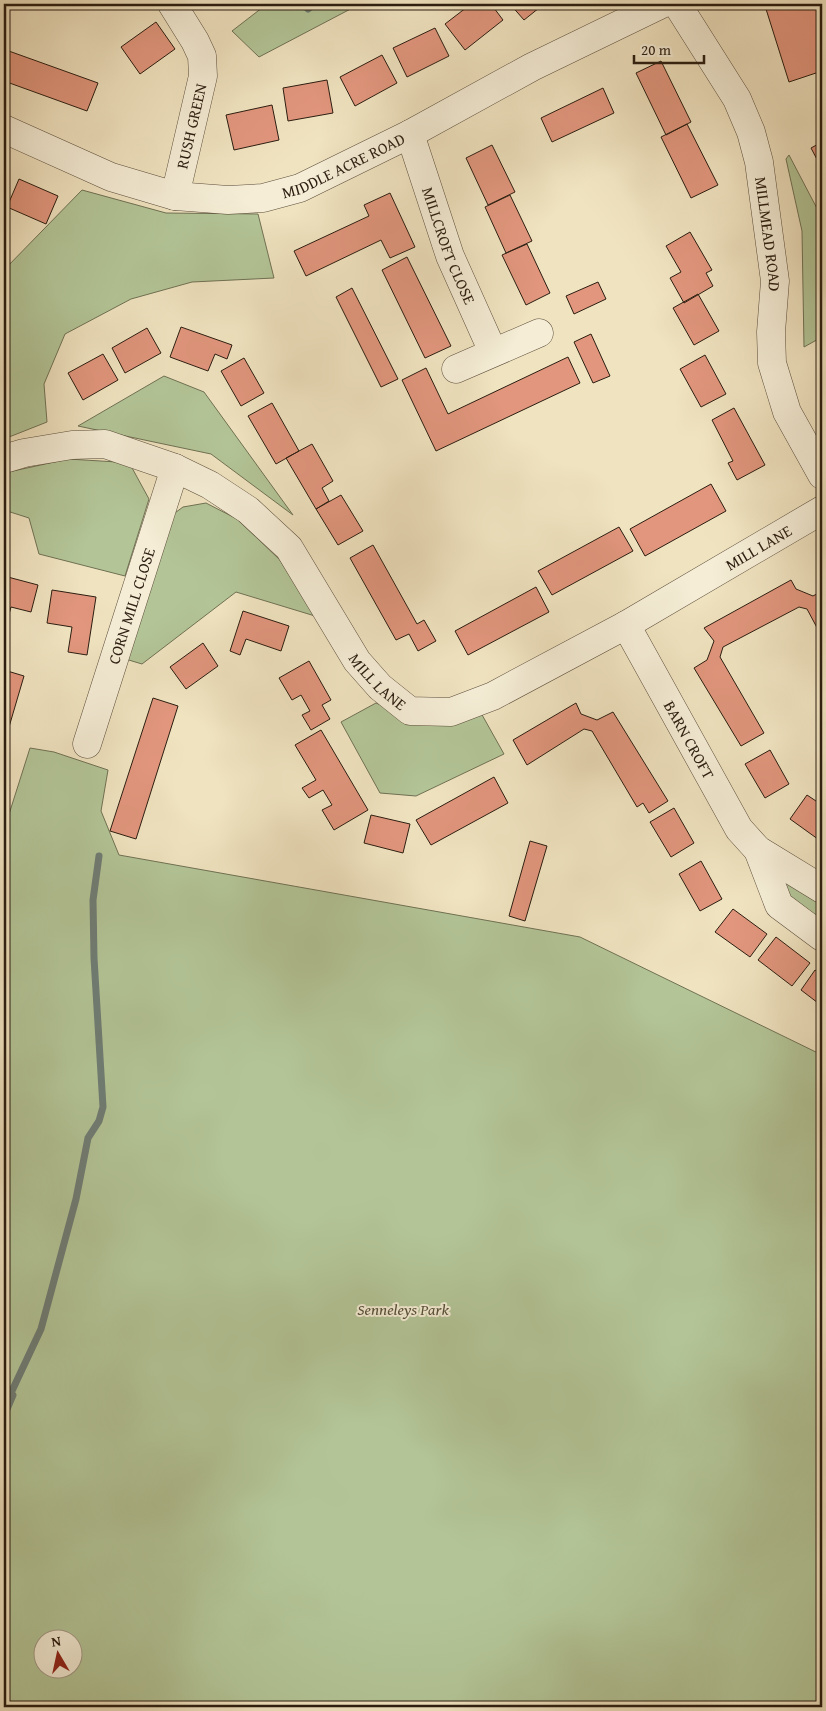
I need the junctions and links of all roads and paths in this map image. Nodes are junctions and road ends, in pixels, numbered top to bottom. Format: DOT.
graph roads {
  1 [pos="172,4"];
  2 [pos="662,4"];
  3 [pos="677,4"];
  4 [pos="4,129"];
  5 [pos="410,134"];
  6 [pos="175,196"];
  7 [pos="539,333"];
  8 [pos="493,352"];
  9 [pos="456,369"];
  10 [pos="4,459"];
  11 [pos="175,468"];
  12 [pos="822,475"];
  13 [pos="822,510"];
  14 [pos="626,625"];
  15 [pos="87,744"];
  16 [pos="758,850"];
  17 [pos="822,889"];
  18 [pos="822,937"];
  1 -- 6 [label="street, RUSH GREEN"];
  2 -- 5 [label="street, MIDDLE ACRE ROAD"];
  3 -- 12 [label="street, MILLMEAD ROAD"];
  4 -- 6 [label="street, MIDDLE ACRE ROAD"];
  5 -- 6 [label="street, MIDDLE ACRE ROAD"];
  5 -- 8 [label="street, MILLCROFT CLOSE"];
  7 -- 8 [label="street"];
  8 -- 9 [label="street"];
  10 -- 11 [label="street, MILL LANE"];
  11 -- 14 [label="street, MILL LANE"];
  11 -- 15 [label="street, CORN MILL CLOSE"];
  13 -- 14 [label="street, MILL LANE"];
  14 -- 16 [label="street, BARN CROFT"];
  16 -- 17 [label="street, BARN CROFT"];
  16 -- 18 [label="street, BARN CROFT"];
}
